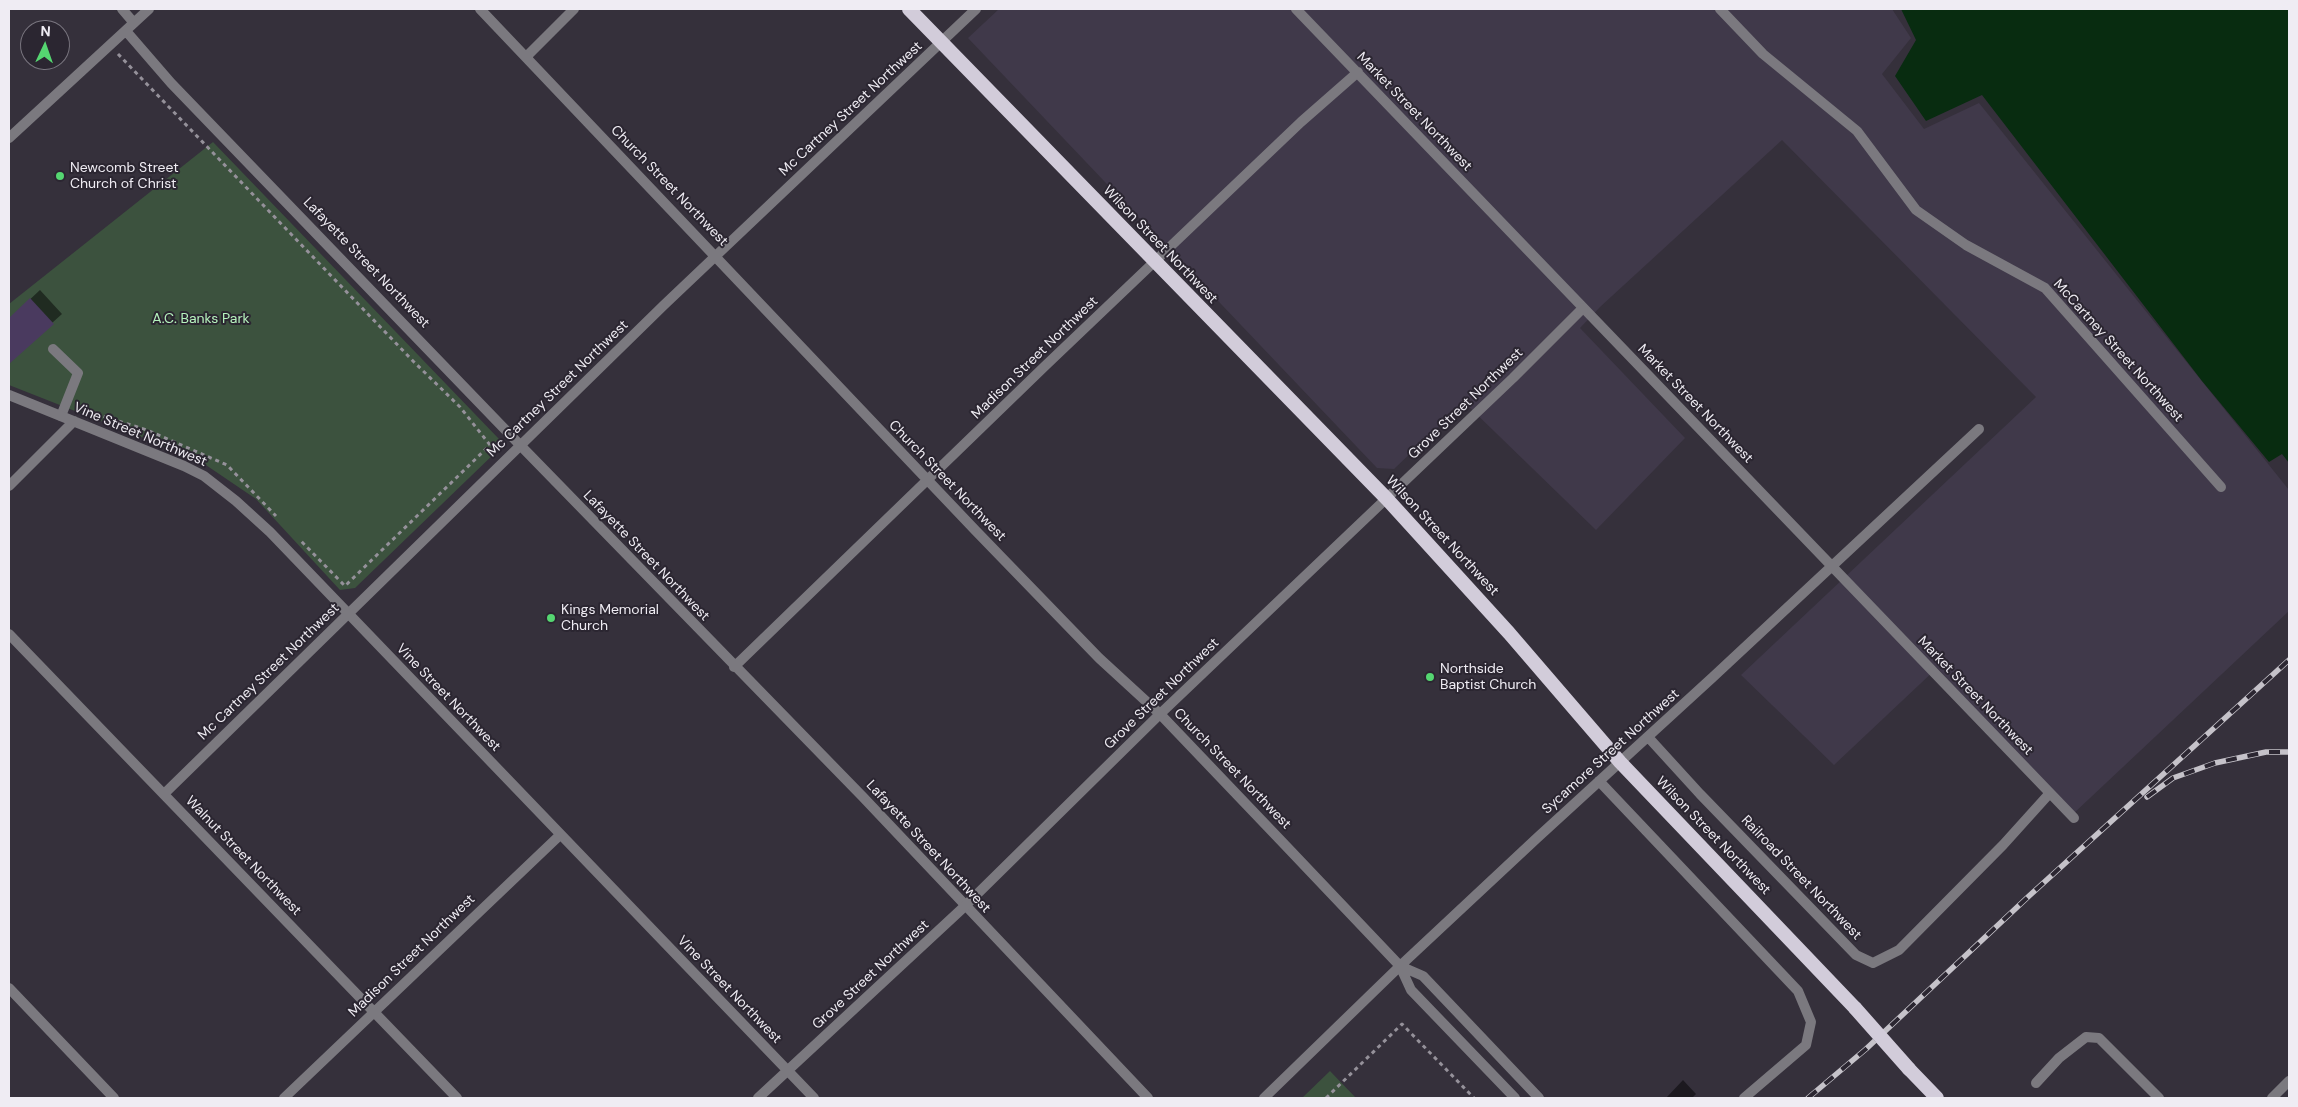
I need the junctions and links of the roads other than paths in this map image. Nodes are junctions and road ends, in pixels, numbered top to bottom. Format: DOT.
graph roads {
  1 [pos="122,9"];
  2 [pos="149,9"];
  3 [pos="480,9"];
  4 [pos="574,9"];
  5 [pos="909,9"];
  6 [pos="976,9"];
  7 [pos="1296,9"];
  8 [pos="1720,9"];
  9 [pos="134,23"];
  10 [pos="126,31"];
  11 [pos="943,42"];
  12 [pos="526,56"];
  13 [pos="1358,72"];
  14 [pos="9,138"];
  15 [pos="716,256"];
  16 [pos="1156,263"];
  17 [pos="1583,308"];
  18 [pos="53,349"];
  19 [pos="9,395"];
  20 [pos="61,416"];
  21 [pos="74,421"];
  22 [pos="1979,429"];
  23 [pos="520,445"];
  24 [pos="928,479"];
  25 [pos="9,486"];
  26 [pos="2221,487"];
  27 [pos="1387,499"];
  28 [pos="1831,566"];
  29 [pos="348,615"];
  30 [pos="9,634"];
  31 [pos="734,666"];
  32 [pos="1160,714"];
  33 [pos="1648,737"];
  34 [pos="1620,762"];
  35 [pos="1599,780"];
  36 [pos="164,794"];
  37 [pos="2049,794"];
  38 [pos="2074,818"];
  39 [pos="560,835"];
  40 [pos="965,906"];
  41 [pos="1400,966"];
  42 [pos="9,988"];
  43 [pos="374,1010"];
  44 [pos="788,1071"];
  45 [pos="2289,1081"];
  46 [pos="2036,1083"];
  47 [pos="114,1098"];
  48 [pos="284,1098"];
  49 [pos="458,1098"];
  50 [pos="758,1098"];
  51 [pos="814,1098"];
  52 [pos="1148,1098"];
  53 [pos="1264,1098"];
  54 [pos="1515,1098"];
  55 [pos="1539,1098"];
  56 [pos="1744,1098"];
  57 [pos="1938,1098"];
  58 [pos="2159,1098"];
  59 [pos="2272,1098"];
  1 -- 9 [label="street"];
  2 -- 9 [label="street"];
  3 -- 12 [label="street, Church Street Northwest"];
  4 -- 12 [label="street"];
  5 -- 11 [label="highway, Wilson Street Northwest"];
  6 -- 11 [label="street, Mc Cartney Street Northwest"];
  7 -- 13 [label="street, Market Street Northwest"];
  8 -- 26 [label="street, McCartney Street Northwest"];
  9 -- 10 [label="street"];
  10 -- 14 [label="street"];
  10 -- 23 [label="street, Lafayette Street Northwest"];
  11 -- 15 [label="street, Mc Cartney Street Northwest"];
  11 -- 16 [label="highway, Wilson Street Northwest"];
  12 -- 15 [label="street, Church Street Northwest"];
  13 -- 16 [label="street, Madison Street Northwest"];
  13 -- 17 [label="street, Market Street Northwest"];
  15 -- 23 [label="street, Mc Cartney Street Northwest"];
  15 -- 24 [label="street, Church Street Northwest"];
  16 -- 24 [label="street, Madison Street Northwest"];
  16 -- 27 [label="highway, Wilson Street Northwest"];
  17 -- 27 [label="street, Grove Street Northwest"];
  17 -- 28 [label="street, Market Street Northwest"];
  18 -- 20 [label="street"];
  19 -- 20 [label="street, Vine Street Northwest"];
  20 -- 21 [label="street, Vine Street Northwest"];
  21 -- 25 [label="street"];
  21 -- 29 [label="street, Vine Street Northwest"];
  22 -- 28 [label="street, Sycamore Street Northwest"];
  23 -- 29 [label="street, Mc Cartney Street Northwest"];
  23 -- 31 [label="street, Lafayette Street Northwest"];
  24 -- 31 [label="street, Madison Street Northwest"];
  24 -- 32 [label="street, Church Street Northwest"];
  27 -- 32 [label="street, Grove Street Northwest"];
  27 -- 34 [label="highway, Wilson Street Northwest"];
  28 -- 33 [label="street, Sycamore Street Northwest"];
  28 -- 37 [label="street, Market Street Northwest"];
  29 -- 36 [label="street, Mc Cartney Street Northwest"];
  29 -- 39 [label="street, Vine Street Northwest"];
  30 -- 36 [label="street, Walnut Street Northwest"];
  31 -- 40 [label="street, Lafayette Street Northwest"];
  32 -- 40 [label="street, Grove Street Northwest"];
  32 -- 41 [label="street, Church Street Northwest"];
  33 -- 34 [label="street, Sycamore Street Northwest"];
  33 -- 37 [label="street, Railroad Street Northwest"];
  34 -- 35 [label="street, Sycamore Street Northwest"];
  34 -- 57 [label="highway, Wilson Street Northwest, bridge"];
  35 -- 41 [label="street, Sycamore Street Northwest"];
  35 -- 56 [label="street"];
  36 -- 43 [label="street, Walnut Street Northwest"];
  37 -- 38 [label="street, Market Street Northwest"];
  39 -- 43 [label="street, Madison Street Northwest"];
  39 -- 44 [label="street, Vine Street Northwest"];
  40 -- 44 [label="street, Grove Street Northwest"];
  40 -- 52 [label="street, Lafayette Street Northwest"];
  41 -- 53 [label="street, Sycamore Street Northwest"];
  41 -- 54 [label="street, Church Street Northwest"];
  41 -- 55 [label="street, Church Street Northwest"];
  42 -- 47 [label="street"];
  43 -- 48 [label="street, Madison Street Northwest"];
  43 -- 49 [label="street, Walnut Street Northwest"];
  44 -- 50 [label="street, Grove Street Northwest"];
  44 -- 51 [label="street, Vine Street Northwest"];
  45 -- 59 [label="street"];
  46 -- 58 [label="street"];
}
